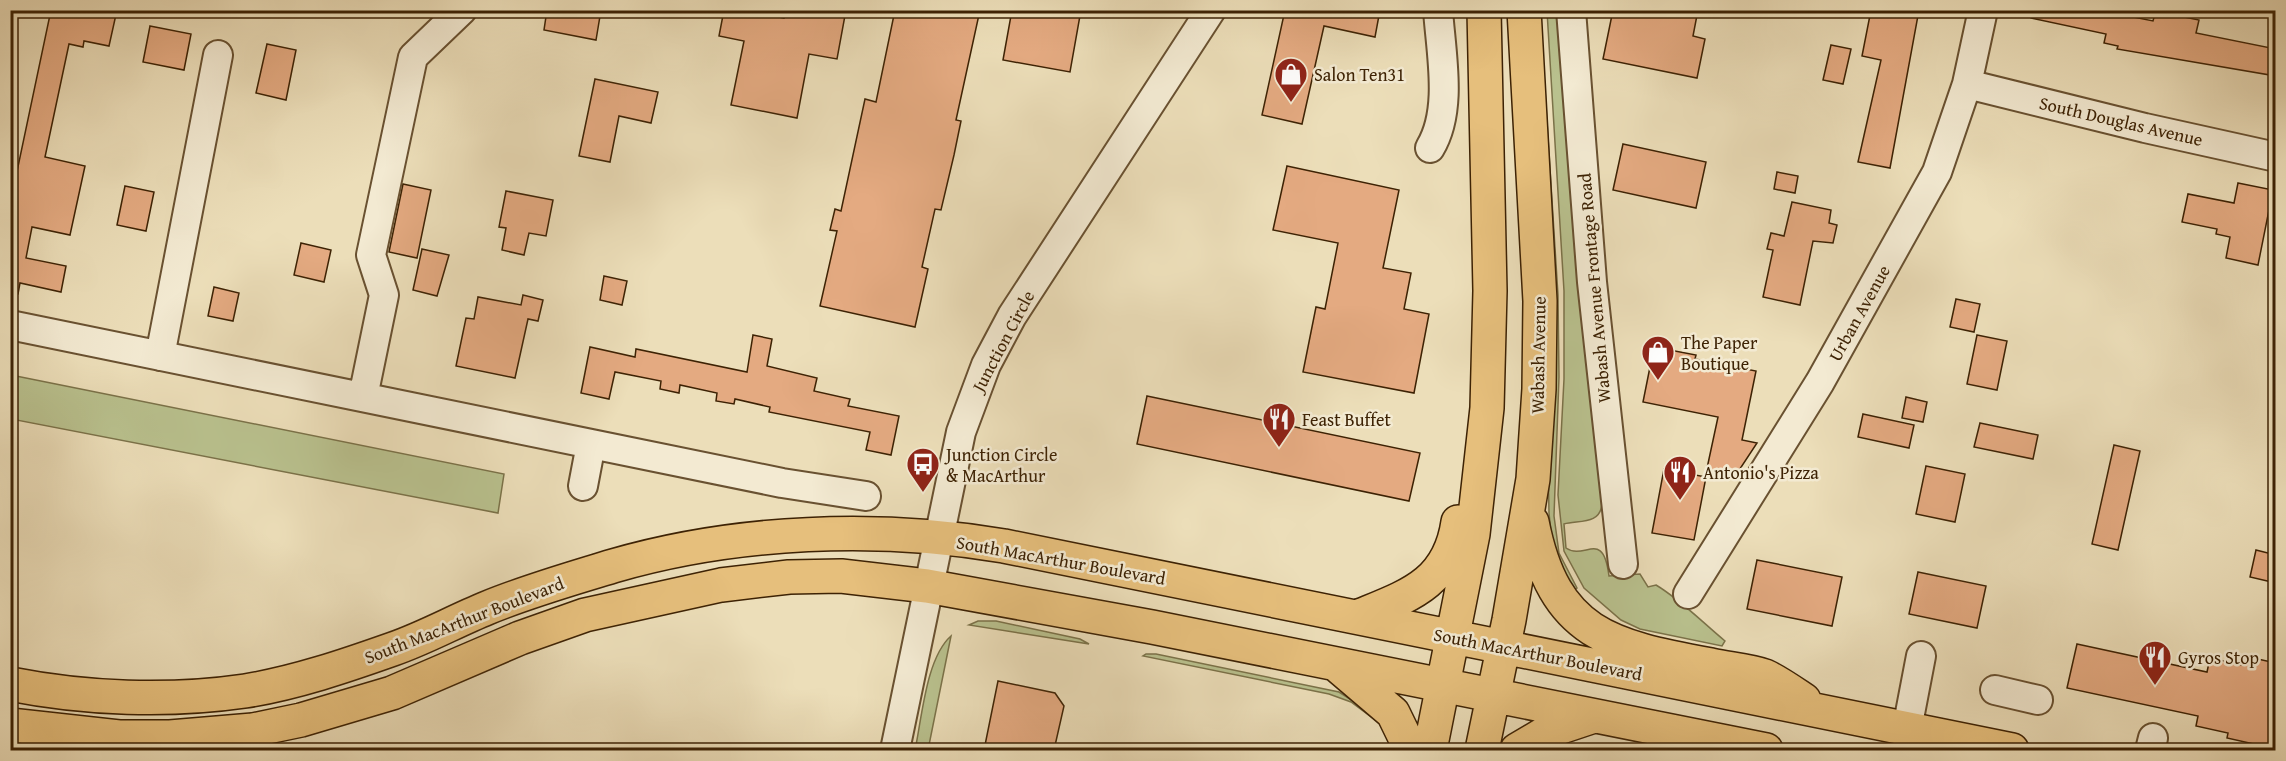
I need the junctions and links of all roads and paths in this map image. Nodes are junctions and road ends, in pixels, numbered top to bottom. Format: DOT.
graph roads {
  1 [pos="462,10"];
  2 [pos="1211,10"];
  3 [pos="1438,10"];
  4 [pos="1484,10"];
  5 [pos="1524,10"];
  6 [pos="1571,10"];
  7 [pos="1983,10"];
  8 [pos="218,55"];
  9 [pos="1967,84"];
  10 [pos="1430,148"];
  11 [pos="2276,157"];
  12 [pos="1490,291"];
  13 [pos="10,325"];
  14 [pos="160,356"];
  15 [pos="363,397"];
  16 [pos="591,444"];
  17 [pos="1533,480"];
  18 [pos="583,486"];
  19 [pos="866,496"];
  20 [pos="938,538"];
  21 [pos="1623,564"];
  22 [pos="927,586"];
  23 [pos="1688,594"];
  24 [pos="1357,617"];
  25 [pos="1453,637"];
  26 [pos="1503,647"];
  27 [pos="1921,656"];
  28 [pos="1335,664"];
  29 [pos="10,684"];
  30 [pos="1443,686"];
  31 [pos="1995,690"];
  32 [pos="1493,696"];
  33 [pos="2038,700"];
  34 [pos="1824,712"];
  35 [pos="1593,716"];
  36 [pos="10,725"];
  37 [pos="1907,729"];
  38 [pos="895,750"];
  39 [pos="1411,750"];
  40 [pos="1430,750"];
  41 [pos="1482,750"];
  42 [pos="1517,750"];
  43 [pos="1766,750"];
  44 [pos="2012,750"];
  1 -- 15 [label="street"];
  2 -- 20 [label="street, Junction Circle"];
  3 -- 10 [label="street"];
  4 -- 12 [label="main road"];
  5 -- 17 [label="main road, Wabash Avenue"];
  6 -- 21 [label="street, Wabash Avenue Frontage Road"];
  7 -- 9 [label="street, Urban Avenue"];
  8 -- 14 [label="street"];
  9 -- 11 [label="street, South Douglas Avenue"];
  9 -- 23 [label="street, Urban Avenue"];
  12 -- 24 [label="main road"];
  12 -- 25 [label="main road"];
  13 -- 14 [label="street"];
  14 -- 15 [label="street"];
  15 -- 16 [label="street"];
  16 -- 18 [label="street"];
  16 -- 19 [label="street"];
  17 -- 26 [label="main road, Wabash Avenue"];
  17 -- 34 [label="main road"];
  20 -- 22 [label="street, Junction Circle"];
  20 -- 24 [label="main road, South MacArthur Boulevard"];
  20 -- 29 [label="main road, South MacArthur Boulevard"];
  22 -- 28 [label="main road, South MacArthur Boulevard"];
  22 -- 36 [label="main road, South MacArthur Boulevard"];
  22 -- 38 [label="street, Junction Circle"];
  24 -- 25 [label="main road, South MacArthur Boulevard"];
  25 -- 26 [label="main road, South MacArthur Boulevard"];
  25 -- 30 [label="main road"];
  26 -- 32 [label="main road, Wabash Avenue"];
  26 -- 34 [label="main road, South MacArthur Boulevard"];
  27 -- 37 [label="street"];
  28 -- 30 [label="main road, South MacArthur Boulevard"];
  28 -- 39 [label="main road"];
  30 -- 32 [label="main road, South MacArthur Boulevard"];
  30 -- 40 [label="main road"];
  31 -- 33 [label="street"];
  32 -- 35 [label="main road, South MacArthur Boulevard"];
  32 -- 41 [label="main road, Wabash Avenue"];
  34 -- 37 [label="main road, South MacArthur Boulevard"];
  35 -- 42 [label="main road"];
  35 -- 43 [label="main road, South MacArthur Boulevard"];
  37 -- 44 [label="main road, South MacArthur Boulevard"];
}
